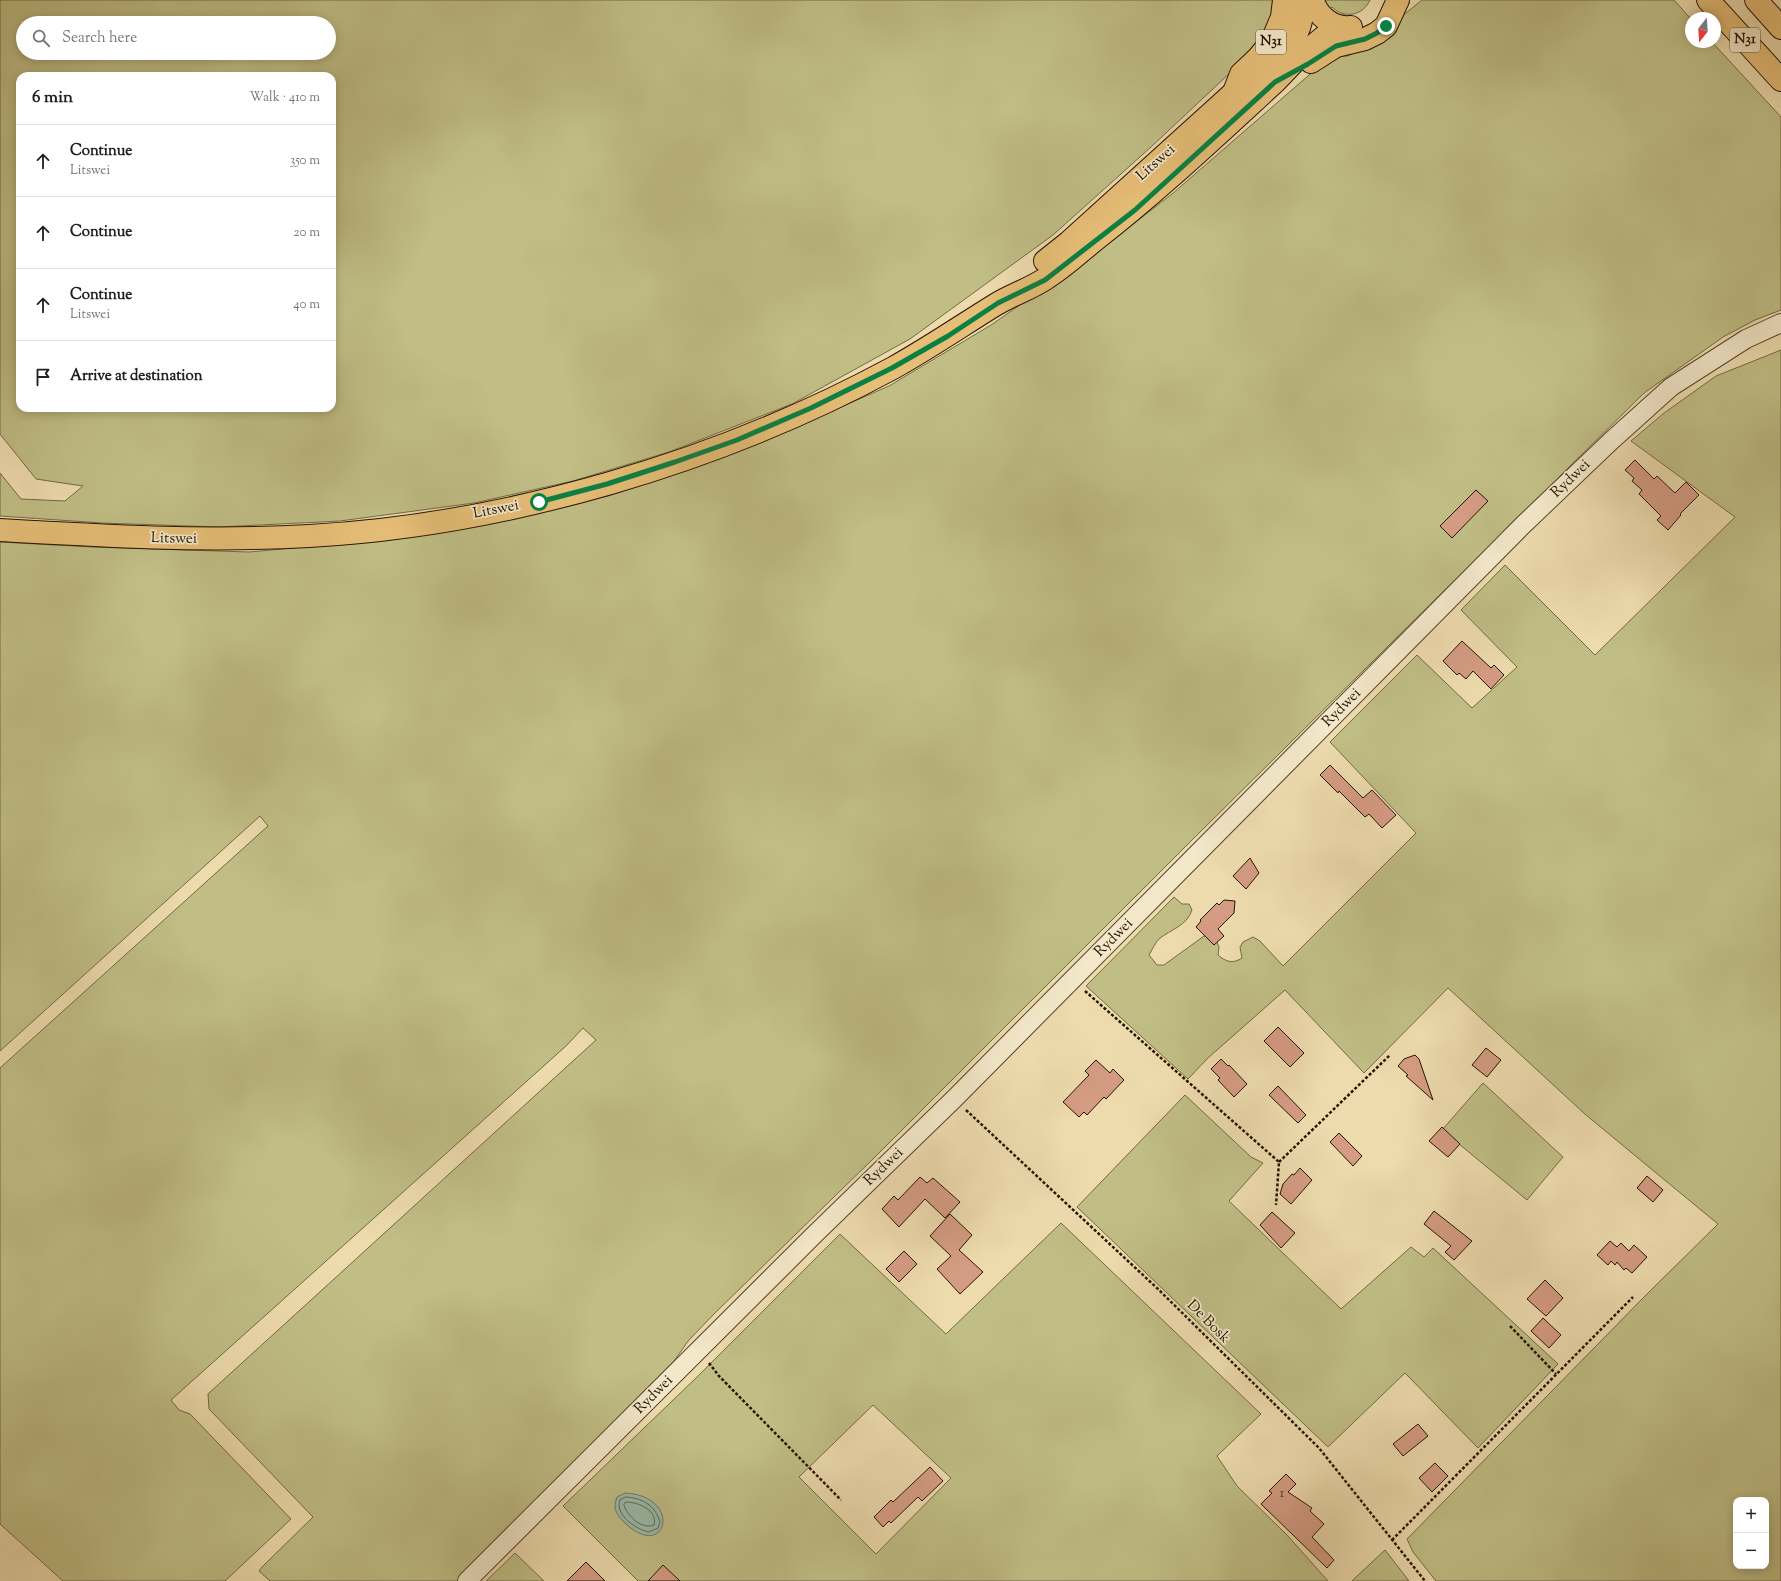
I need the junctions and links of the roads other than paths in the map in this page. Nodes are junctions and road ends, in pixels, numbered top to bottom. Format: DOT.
graph roads {
  1 [pos="1284,0"];
  2 [pos="1383,0"];
  3 [pos="1398,0"];
  4 [pos="1708,0"];
  5 [pos="1756,0"];
  6 [pos="1768,0"];
  7 [pos="1306,5"];
  8 [pos="1781,9"];
  9 [pos="1337,26"];
  10 [pos="1781,28"];
  11 [pos="1781,80"];
  12 [pos="1275,82"];
  13 [pos="1234,92"];
  14 [pos="998,303"];
  15 [pos="1781,323"];
  16 [pos="0,530"];
  17 [pos="467,1581"];
  1 -- 13 [label="main road, N31"];
  2 -- 9 [label="main road"];
  3 -- 12 [label="main road"];
  4 -- 11 [label="main road, N31"];
  5 -- 10 [label="main road, N31"];
  6 -- 8 [label="main road"];
  7 -- 9 [label="main road"];
  7 -- 13 [label="main road, Litswei"];
  9 -- 12 [label="main road, Litswei"];
  12 -- 14 [label="main road, Litswei"];
  13 -- 14 [label="main road, Litswei"];
  14 -- 16 [label="main road, Litswei"];
  15 -- 17 [label="street, Rydwei"];
}
